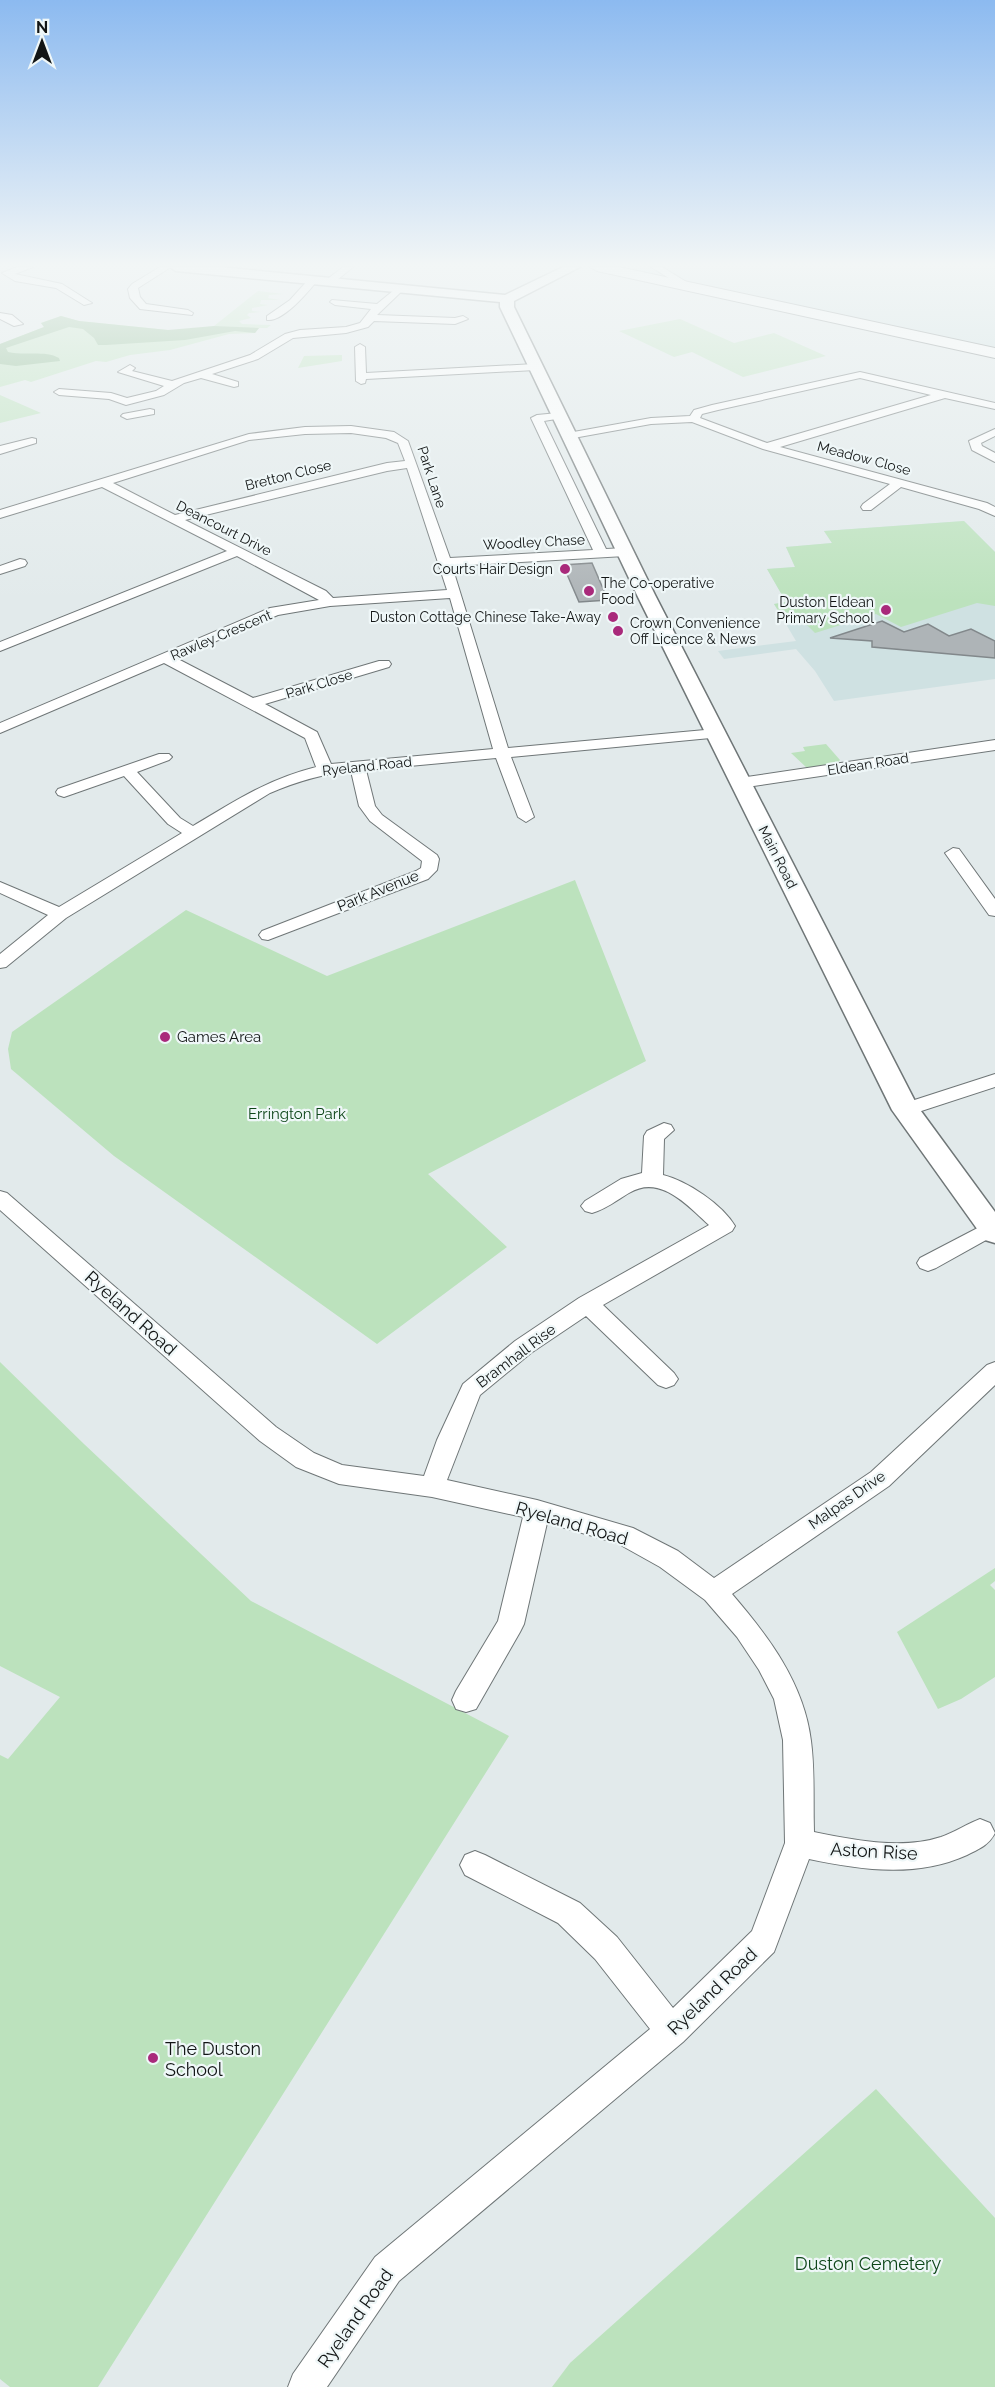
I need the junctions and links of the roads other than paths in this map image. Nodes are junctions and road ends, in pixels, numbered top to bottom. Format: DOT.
graph roads {
  1 [pos="149,378"];
  2 [pos="190,378"];
  3 [pos="215,378"];
  4 [pos="540,378"];
  5 [pos="841,378"];
  6 [pos="877,378"];
  7 [pos="234,384"];
  8 [pos="174,385"];
  9 [pos="66,395"];
  10 [pos="942,395"];
  11 [pos="126,402"];
  12 [pos="995,406"];
  13 [pos="139,414"];
  14 [pos="558,416"];
  15 [pos="693,419"];
  16 [pos="995,432"];
  17 [pos="568,436"];
  18 [pos="31,440"];
  19 [pos="767,447"];
  20 [pos="0,450"];
  21 [pos="995,458"];
  22 [pos="410,464"];
  23 [pos="572,467"];
  24 [pos="103,483"];
  25 [pos="899,483"];
  26 [pos="867,507"];
  27 [pos="995,512"];
  28 [pos="0,514"];
  29 [pos="174,519"];
  30 [pos="236,552"];
  31 [pos="625,552"];
  32 [pos="601,553"];
  33 [pos="445,562"];
  34 [pos="20,563"];
  35 [pos="2,568"];
  36 [pos="455,594"];
  37 [pos="330,602"];
  38 [pos="0,647"];
  39 [pos="167,659"];
  40 [pos="384,664"];
  41 [pos="254,703"];
  42 [pos="0,728"];
  43 [pos="716,734"];
  44 [pos="995,745"];
  45 [pos="502,753"];
  46 [pos="164,757"];
  47 [pos="357,766"];
  48 [pos="325,769"];
  49 [pos="127,770"];
  50 [pos="740,783"];
  51 [pos="64,792"];
  52 [pos="526,817"];
  53 [pos="193,833"];
  54 [pos="953,853"];
  55 [pos="0,887"];
  56 [pos="995,910"];
  57 [pos="60,914"];
  58 [pos="267,935"];
  59 [pos="0,963"];
  60 [pos="995,1080"];
  61 [pos="906,1110"];
  62 [pos="664,1130"];
  63 [pos="652,1178"];
  64 [pos="0,1198"];
  65 [pos="592,1206"];
  66 [pos="993,1231"];
  67 [pos="928,1263"];
  68 [pos="587,1304"];
  69 [pos="995,1371"];
  70 [pos="666,1379"];
  71 [pos="432,1487"];
  72 [pos="537,1510"];
  73 [pos="714,1592"];
  74 [pos="466,1700"];
  75 [pos="980,1833"];
  76 [pos="800,1843"];
  77 [pos="475,1865"];
  78 [pos="672,2031"];
  79 [pos="306,2387"];
  1 -- 8 [label="street"];
  2 -- 8 [label="street"];
  3 -- 7 [label="street"];
  4 -- 14 [label="street, Main Road"];
  5 -- 15 [label="street"];
  6 -- 10 [label="street"];
  8 -- 11 [label="street"];
  9 -- 11 [label="street"];
  10 -- 12 [label="street"];
  10 -- 19 [label="street"];
  11 -- 13 [label="street"];
  14 -- 17 [label="street, Main Road"];
  14 -- 23 [label="street, Main Road"];
  15 -- 17 [label="street"];
  15 -- 19 [label="street, Meadow Close"];
  16 -- 21 [label="street"];
  17 -- 23 [label="street, Main Road"];
  18 -- 20 [label="street"];
  19 -- 25 [label="street, Meadow Close"];
  22 -- 24 [label="street, Park Lane"];
  22 -- 29 [label="street, Bretton Close"];
  22 -- 33 [label="street, Park Lane"];
  23 -- 31 [label="street, Main Road"];
  23 -- 32 [label="street, Main Road"];
  24 -- 28 [label="street, Park Lane"];
  24 -- 29 [label="street, Deancourt Drive"];
  25 -- 26 [label="street"];
  25 -- 27 [label="street, Meadow Close"];
  29 -- 30 [label="street, Deancourt Drive"];
  30 -- 37 [label="street, Deancourt Drive"];
  30 -- 38 [label="street"];
  31 -- 32 [label="street, Woodley Chase"];
  31 -- 43 [label="street, Main Road"];
  32 -- 33 [label="street, Woodley Chase"];
  33 -- 36 [label="street, Park Lane"];
  34 -- 35 [label="street"];
  36 -- 37 [label="street, Rawley Crescent"];
  36 -- 45 [label="street, Park Lane"];
  37 -- 39 [label="street, Rawley Crescent"];
  39 -- 41 [label="street"];
  39 -- 42 [label="street, Rawley Crescent"];
  40 -- 41 [label="street, Park Close"];
  41 -- 48 [label="street"];
  43 -- 45 [label="street, Ryeland Road"];
  43 -- 50 [label="street, Main Road"];
  44 -- 50 [label="street, Eldean Road"];
  45 -- 47 [label="street, Ryeland Road"];
  45 -- 52 [label="street, Park Lane"];
  46 -- 49 [label="street"];
  47 -- 48 [label="street, Ryeland Road"];
  47 -- 58 [label="street, Park Avenue"];
  48 -- 53 [label="street, Ryeland Road"];
  49 -- 51 [label="street"];
  49 -- 53 [label="street"];
  50 -- 61 [label="street, Main Road"];
  53 -- 57 [label="street, Ryeland Road"];
  54 -- 56 [label="street"];
  55 -- 57 [label="street"];
  57 -- 59 [label="street, Ryeland Road"];
  60 -- 61 [label="street"];
  61 -- 66 [label="street, Main Road"];
  62 -- 63 [label="street"];
  63 -- 65 [label="street"];
  63 -- 68 [label="street, Bramhall Rise"];
  64 -- 71 [label="street, Ryeland Road"];
  66 -- 67 [label="street"];
  68 -- 70 [label="street"];
  68 -- 71 [label="street, Bramhall Rise"];
  69 -- 73 [label="street, Malpas Drive"];
  71 -- 72 [label="street, Ryeland Road"];
  72 -- 73 [label="street, Ryeland Road"];
  72 -- 74 [label="street"];
  73 -- 76 [label="street, Ryeland Road"];
  75 -- 76 [label="street, Aston Rise"];
  76 -- 78 [label="street, Ryeland Road"];
  77 -- 78 [label="street"];
  78 -- 79 [label="street, Ryeland Road"];
}
